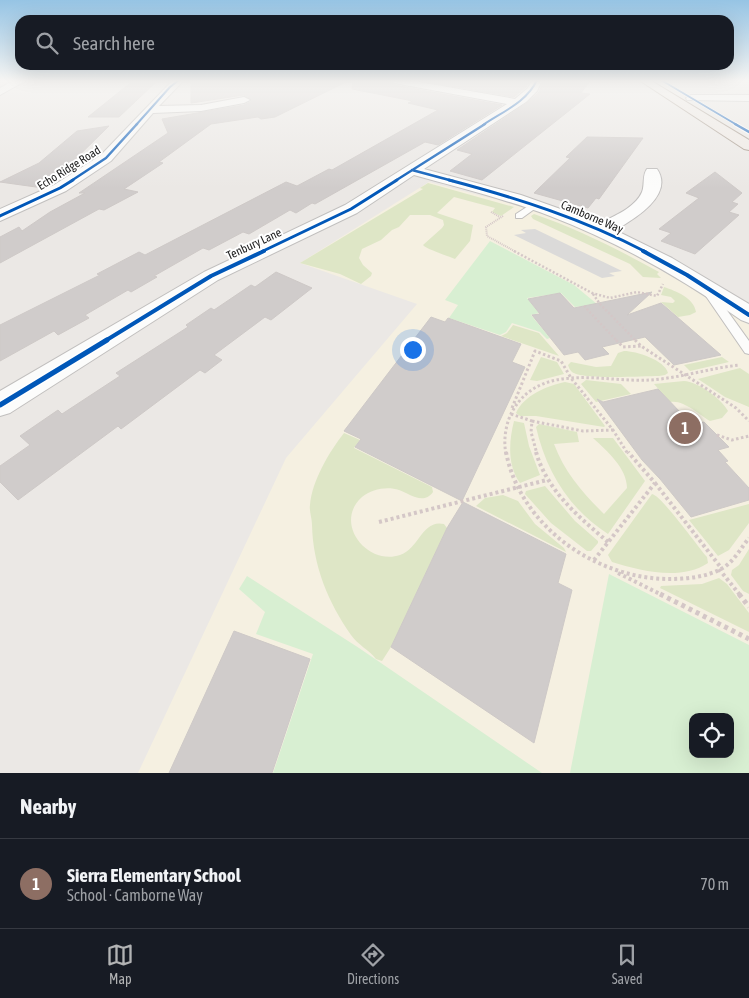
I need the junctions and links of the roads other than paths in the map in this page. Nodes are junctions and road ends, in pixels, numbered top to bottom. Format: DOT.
graph roads {
  1 [pos="144,116"];
  2 [pos="497,116"];
  3 [pos="701,116"];
  4 [pos="722,116"];
  5 [pos="749,132"];
  6 [pos="749,146"];
  7 [pos="412,170"];
  8 [pos="652,172"];
  9 [pos="536,205"];
  10 [pos="8,207"];
  11 [pos="0,216"];
  12 [pos="519,216"];
  13 [pos="601,230"];
  14 [pos="702,284"];
  15 [pos="749,315"];
  16 [pos="749,350"];
  17 [pos="0,405"];
  1 -- 10 [label="street, Echo Ridge Road"];
  2 -- 7 [label="street, Tenbury Lane"];
  3 -- 6 [label="main road"];
  4 -- 5 [label="main road"];
  7 -- 9 [label="street, Camborne Way"];
  7 -- 17 [label="street, Tenbury Lane"];
  8 -- 13 [label="street"];
  9 -- 12 [label="lane"];
  9 -- 13 [label="street, Camborne Way"];
  10 -- 11 [label="street, Echo Ridge Road"];
  13 -- 14 [label="street, Camborne Way"];
  14 -- 15 [label="street, Camborne Way"];
  14 -- 16 [label="lane"];
}
